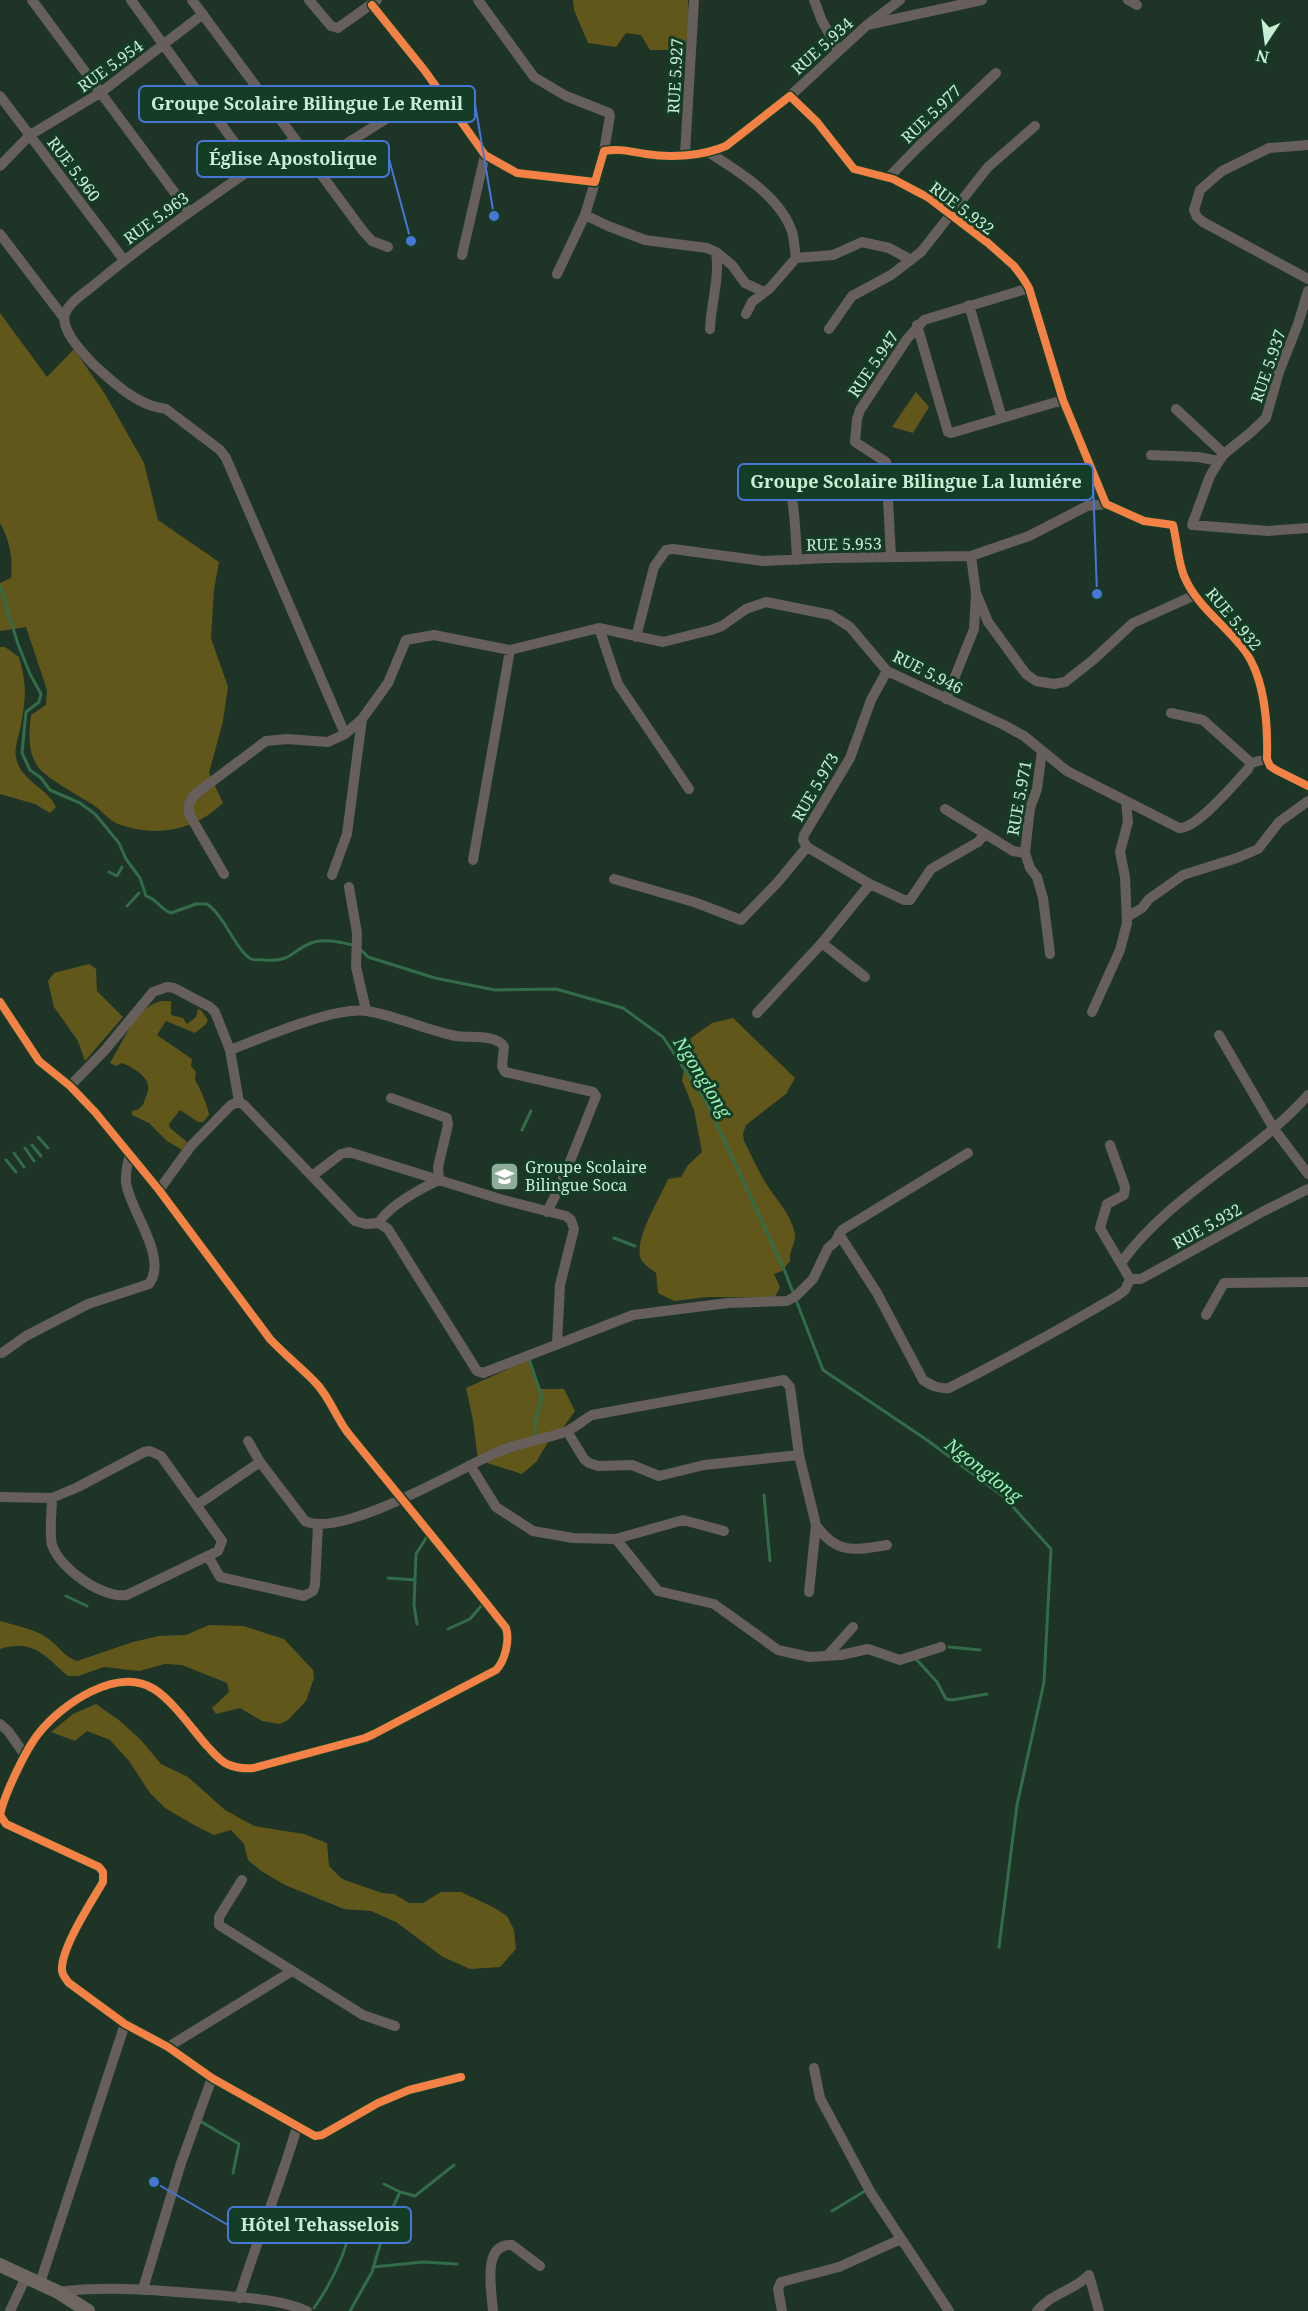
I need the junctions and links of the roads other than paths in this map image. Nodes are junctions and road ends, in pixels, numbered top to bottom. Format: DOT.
graph roads {
  1 [pos="32,0"];
  2 [pos="131,0"];
  3 [pos="192,0"];
  4 [pos="309,0"];
  5 [pos="478,0"];
  6 [pos="694,0"];
  7 [pos="814,0"];
  8 [pos="900,0"];
  9 [pos="982,0"];
  10 [pos="374,2"];
  11 [pos="203,14"];
  12 [pos="867,25"];
  13 [pos="163,46"];
  14 [pos="839,51"];
  15 [pos="996,73"];
  16 [pos="437,87"];
  17 [pos="100,93"];
  18 [pos="0,96"];
  19 [pos="790,96"];
  20 [pos="1035,126"];
  21 [pos="30,135"];
  22 [pos="295,140"];
  23 [pos="1308,145"];
  24 [pos="604,151"];
  25 [pos="708,152"];
  26 [pos="685,154"];
  27 [pos="485,155"];
  28 [pos="314,164"];
  29 [pos="0,166"];
  30 [pos="253,168"];
  31 [pos="888,178"];
  32 [pos="595,182"];
  33 [pos="189,212"];
  34 [pos="951,214"];
  35 [pos="585,215"];
  36 [pos="0,234"];
  37 [pos="388,247"];
  38 [pos="716,252"];
  39 [pos="462,255"];
  40 [pos="796,258"];
  41 [pos="124,260"];
  42 [pos="911,260"];
  43 [pos="557,274"];
  44 [pos="1308,279"];
  45 [pos="1029,288"];
  46 [pos="1308,291"];
  47 [pos="764,292"];
  48 [pos="969,305"];
  49 [pos="746,314"];
  50 [pos="64,318"];
  51 [pos="917,326"];
  52 [pos="710,329"];
  53 [pos="829,329"];
  54 [pos="1063,400"];
  55 [pos="1176,409"];
  56 [pos="1002,418"];
  57 [pos="1151,455"];
  58 [pos="1221,457"];
  59 [pos="750,472"];
  60 [pos="1106,504"];
  61 [pos="1308,528"];
  62 [pos="971,556"];
  63 [pos="891,557"];
  64 [pos="797,560"];
  65 [pos="976,593"];
  66 [pos="1195,596"];
  67 [pos="599,628"];
  68 [pos="636,637"];
  69 [pos="510,650"];
  70 [pos="887,671"];
  71 [pos="946,699"];
  72 [pos="1171,713"];
  73 [pos="362,719"];
  74 [pos="345,734"];
  75 [pos="1042,751"];
  76 [pos="1267,759"];
  77 [pos="1251,763"];
  78 [pos="1307,784"];
  79 [pos="689,789"];
  80 [pos="1126,801"];
  81 [pos="1308,801"];
  82 [pos="945,809"];
  83 [pos="986,834"];
  84 [pos="807,847"];
  85 [pos="1025,853"];
  86 [pos="473,860"];
  87 [pos="224,874"];
  88 [pos="332,874"];
  89 [pos="614,879"];
  90 [pos="870,884"];
  91 [pos="349,887"];
  92 [pos="1127,917"];
  93 [pos="822,943"];
  94 [pos="1050,954"];
  95 [pos="865,977"];
  96 [pos="0,1002"];
  97 [pos="366,1010"];
  98 [pos="1092,1012"];
  99 [pos="757,1013"];
  100 [pos="1219,1035"];
  101 [pos="230,1050"];
  102 [pos="70,1086"];
  103 [pos="1308,1095"];
  104 [pos="391,1098"];
  105 [pos="238,1102"];
  106 [pos="1274,1129"];
  107 [pos="1110,1145"];
  108 [pos="130,1154"];
  109 [pos="968,1154"];
  110 [pos="1308,1174"];
  111 [pos="312,1176"];
  112 [pos="439,1180"];
  113 [pos="1308,1189"];
  114 [pos="159,1190"];
  115 [pos="547,1212"];
  116 [pos="380,1223"];
  117 [pos="839,1234"];
  118 [pos="1120,1263"];
  119 [pos="1130,1279"];
  120 [pos="1308,1282"];
  121 [pos="1206,1315"];
  122 [pos="557,1344"];
  123 [pos="2,1353"];
  124 [pos="567,1431"];
  125 [pos="248,1440"];
  126 [pos="799,1455"];
  127 [pos="260,1462"];
  128 [pos="470,1465"];
  129 [pos="0,1497"];
  130 [pos="52,1498"];
  131 [pos="401,1498"];
  132 [pos="197,1505"];
  133 [pos="318,1525"];
  134 [pos="816,1525"];
  135 [pos="723,1531"];
  136 [pos="616,1539"];
  137 [pos="887,1545"];
  138 [pos="208,1556"];
  139 [pos="810,1592"];
  140 [pos="853,1627"];
  141 [pos="941,1647"];
  142 [pos="827,1656"];
  143 [pos="0,1724"];
  144 [pos="25,1755"];
  145 [pos="242,1880"];
  146 [pos="292,1971"];
  147 [pos="125,2024"];
  148 [pos="395,2026"];
  149 [pos="168,2047"];
  150 [pos="814,2068"];
  151 [pos="460,2077"];
  152 [pos="212,2078"];
  153 [pos="297,2127"];
  154 [pos="901,2239"];
  155 [pos="0,2265"];
  156 [pos="540,2266"];
  157 [pos="26,2277"];
  158 [pos="40,2283"];
  159 [pos="143,2289"];
  160 [pos="58,2292"];
  161 [pos="239,2298"];
  162 [pos="10,2311"];
  163 [pos="88,2311"];
  164 [pos="307,2311"];
  165 [pos="494,2311"];
  166 [pos="782,2311"];
  167 [pos="949,2311"];
  168 [pos="1037,2311"];
  169 [pos="1099,2311"];
  1 -- 17 [label="street"];
  2 -- 13 [label="street"];
  3 -- 11 [label="street"];
  4 -- 10 [label="street"];
  5 -- 24 [label="street"];
  6 -- 26 [label="street, RUE 5.927"];
  7 -- 14 [label="street"];
  8 -- 12 [label="street"];
  9 -- 12 [label="street, RUE 5.934"];
  10 -- 16 [label="street"];
  11 -- 13 [label="street, RUE 5.954"];
  11 -- 22 [label="street"];
  12 -- 14 [label="street, RUE 5.934"];
  13 -- 17 [label="street, RUE 5.954"];
  13 -- 30 [label="street"];
  14 -- 19 [label="street, RUE 5.934"];
  15 -- 31 [label="street, RUE 5.977"];
  16 -- 27 [label="street"];
  16 -- 28 [label="street"];
  17 -- 21 [label="street, RUE 5.954"];
  17 -- 33 [label="street"];
  18 -- 21 [label="street, RUE 5.960"];
  19 -- 25 [label="street"];
  19 -- 31 [label="street, RUE 5.932"];
  20 -- 34 [label="street"];
  21 -- 29 [label="street, RUE 5.954"];
  21 -- 41 [label="street, RUE 5.960"];
  22 -- 28 [label="street"];
  22 -- 30 [label="street, RUE 5.963"];
  23 -- 44 [label="street"];
  24 -- 26 [label="street"];
  24 -- 32 [label="street"];
  25 -- 26 [label="street"];
  25 -- 40 [label="street"];
  27 -- 32 [label="street"];
  27 -- 39 [label="street"];
  28 -- 37 [label="street"];
  30 -- 33 [label="street, RUE 5.963"];
  31 -- 34 [label="street, RUE 5.932"];
  32 -- 35 [label="street"];
  33 -- 41 [label="street, RUE 5.963"];
  34 -- 42 [label="street"];
  34 -- 45 [label="street, RUE 5.932"];
  35 -- 38 [label="street"];
  35 -- 43 [label="street"];
  36 -- 50 [label="street"];
  38 -- 47 [label="street"];
  38 -- 52 [label="street"];
  40 -- 42 [label="street"];
  40 -- 47 [label="street"];
  41 -- 50 [label="street, RUE 5.963"];
  42 -- 53 [label="street"];
  45 -- 48 [label="street, RUE 5.947"];
  45 -- 54 [label="street, RUE 5.932"];
  46 -- 58 [label="street, RUE 5.937"];
  47 -- 49 [label="street"];
  48 -- 51 [label="street, RUE 5.947"];
  48 -- 56 [label="street"];
  50 -- 74 [label="street"];
  51 -- 56 [label="street"];
  51 -- 63 [label="street, RUE 5.947"];
  54 -- 56 [label="street"];
  54 -- 60 [label="street, RUE 5.932"];
  55 -- 58 [label="street"];
  57 -- 58 [label="street"];
  58 -- 61 [label="street, RUE 5.937"];
  59 -- 64 [label="street"];
  60 -- 62 [label="street, RUE 5.953"];
  60 -- 66 [label="street, RUE 5.932"];
  62 -- 63 [label="street, RUE 5.953"];
  62 -- 65 [label="street"];
  63 -- 64 [label="street, RUE 5.953"];
  64 -- 68 [label="street, RUE 5.953"];
  65 -- 66 [label="street"];
  65 -- 71 [label="street"];
  66 -- 76 [label="street, RUE 5.932"];
  67 -- 68 [label="street, RUE 5.946"];
  67 -- 69 [label="street, RUE 5.946"];
  67 -- 79 [label="street"];
  68 -- 70 [label="street, RUE 5.946"];
  69 -- 73 [label="street"];
  69 -- 86 [label="street"];
  70 -- 71 [label="street, RUE 5.946"];
  70 -- 84 [label="street, RUE 5.973"];
  71 -- 75 [label="street, RUE 5.946"];
  72 -- 77 [label="street"];
  73 -- 74 [label="street"];
  73 -- 88 [label="street"];
  74 -- 87 [label="street"];
  75 -- 80 [label="street, RUE 5.946"];
  75 -- 85 [label="street, RUE 5.971"];
  76 -- 77 [label="street"];
  76 -- 78 [label="street"];
  77 -- 80 [label="street, RUE 5.946"];
  80 -- 92 [label="street"];
  81 -- 92 [label="street"];
  82 -- 83 [label="street"];
  83 -- 85 [label="street"];
  83 -- 90 [label="street, RUE 5.973"];
  84 -- 89 [label="street"];
  84 -- 90 [label="street, RUE 5.973"];
  85 -- 94 [label="street, RUE 5.971"];
  90 -- 93 [label="street"];
  91 -- 97 [label="street"];
  92 -- 98 [label="street"];
  93 -- 95 [label="street"];
  93 -- 99 [label="street"];
  96 -- 102 [label="street"];
  97 -- 101 [label="street"];
  97 -- 115 [label="street"];
  100 -- 106 [label="street"];
  101 -- 102 [label="street"];
  101 -- 105 [label="street"];
  102 -- 108 [label="street"];
  103 -- 106 [label="street"];
  104 -- 112 [label="street"];
  105 -- 111 [label="street"];
  105 -- 114 [label="street"];
  106 -- 110 [label="street"];
  106 -- 118 [label="street"];
  107 -- 118 [label="street"];
  108 -- 114 [label="street"];
  108 -- 123 [label="street"];
  109 -- 117 [label="street"];
  111 -- 112 [label="street"];
  111 -- 116 [label="street"];
  112 -- 115 [label="street"];
  112 -- 116 [label="street"];
  113 -- 119 [label="street, RUE 5.932"];
  114 -- 131 [label="street"];
  115 -- 122 [label="street"];
  116 -- 122 [label="street"];
  117 -- 119 [label="street"];
  117 -- 122 [label="street"];
  118 -- 119 [label="street"];
  120 -- 121 [label="street"];
  124 -- 126 [label="street"];
  124 -- 126 [label="street"];
  124 -- 128 [label="street"];
  125 -- 127 [label="street"];
  126 -- 134 [label="street"];
  127 -- 132 [label="street"];
  127 -- 133 [label="street"];
  128 -- 131 [label="street"];
  128 -- 136 [label="street"];
  129 -- 130 [label="street"];
  130 -- 132 [label="street"];
  130 -- 138 [label="street"];
  131 -- 133 [label="street"];
  131 -- 144 [label="street"];
  132 -- 138 [label="street"];
  133 -- 138 [label="street"];
  134 -- 137 [label="street"];
  134 -- 139 [label="street"];
  135 -- 136 [label="street"];
  136 -- 142 [label="street"];
  140 -- 142 [label="street"];
  141 -- 142 [label="street"];
  143 -- 144 [label="street"];
  144 -- 147 [label="street"];
  145 -- 146 [label="street"];
  146 -- 148 [label="street"];
  146 -- 149 [label="street"];
  147 -- 149 [label="street"];
  147 -- 158 [label="street"];
  149 -- 152 [label="street"];
  150 -- 154 [label="street"];
  151 -- 153 [label="street"];
  152 -- 153 [label="street"];
  152 -- 159 [label="street"];
  153 -- 161 [label="street"];
  154 -- 166 [label="street"];
  154 -- 167 [label="street"];
  155 -- 157 [label="main road"];
  156 -- 165 [label="street"];
  157 -- 158 [label="main road"];
  157 -- 162 [label="street"];
  158 -- 160 [label="main road"];
  159 -- 160 [label="street"];
  159 -- 161 [label="street"];
  160 -- 163 [label="main road"];
  161 -- 164 [label="street"];
  168 -- 169 [label="street"];
}
